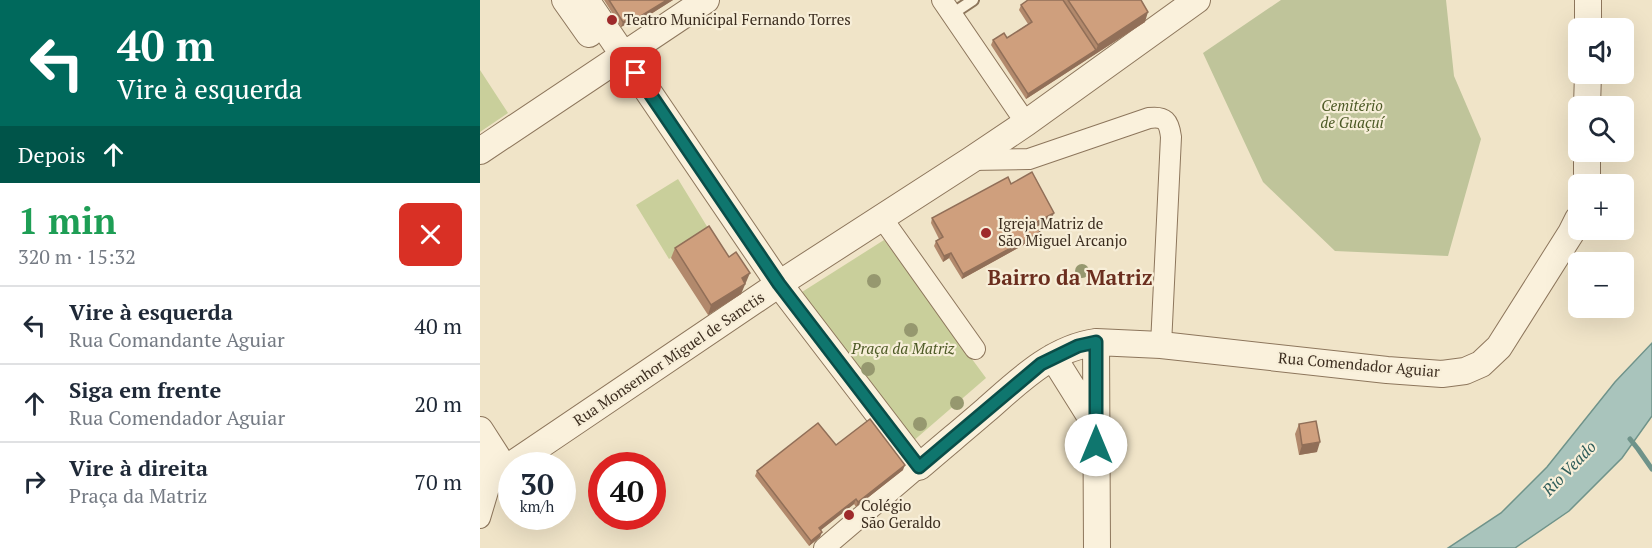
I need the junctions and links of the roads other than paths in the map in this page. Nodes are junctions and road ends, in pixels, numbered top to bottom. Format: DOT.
graph roads {
  1 [pos="565,0"];
  2 [pos="586,0"];
  3 [pos="706,0"];
  4 [pos="973,0"];
  5 [pos="1197,0"];
  6 [pos="1588,0"];
  7 [pos="947,7"];
  8 [pos="1588,18"];
  9 [pos="616,59"];
  10 [pos="1026,123"];
  11 [pos="480,151"];
  12 [pos="971,160"];
  13 [pos="882,218"];
  14 [pos="1568,238"];
  15 [pos="773,289"];
  16 [pos="1096,342"];
  17 [pos="1161,345"];
  18 [pos="975,350"];
  19 [pos="1053,357"];
  20 [pos="1096,424"];
  21 [pos="480,430"];
  22 [pos="919,467"];
  23 [pos="492,469"];
  24 [pos="480,518"];
  25 [pos="824,548"];
  26 [pos="1097,548"];
  1 -- 9 [label="street"];
  2 -- 9 [label="street"];
  3 -- 9 [label="street"];
  4 -- 7 [label="lane"];
  5 -- 10 [label="street, Rua Monsenhor Miguel de Sanctis"];
  6 -- 8 [label="street"];
  7 -- 10 [label="street"];
  9 -- 11 [label="street"];
  9 -- 15 [label="street"];
  10 -- 12 [label="street, Rua Monsenhor Miguel de Sanctis"];
  12 -- 13 [label="street, Rua Monsenhor Miguel de Sanctis"];
  12 -- 17 [label="street"];
  13 -- 15 [label="street, Rua Monsenhor Miguel de Sanctis"];
  13 -- 18 [label="street"];
  14 -- 17 [label="street, Rua Comendador Aguiar"];
  15 -- 22 [label="street"];
  15 -- 23 [label="street, Rua Monsenhor Miguel de Sanctis"];
  16 -- 17 [label="street, Rua Comendador Aguiar"];
  16 -- 19 [label="street, Rua Comendador Aguiar"];
  16 -- 20 [label="street"];
  19 -- 20 [label="street"];
  19 -- 22 [label="street"];
  20 -- 26 [label="street"];
  21 -- 23 [label="street"];
  22 -- 25 [label="street"];
  23 -- 24 [label="street"];
}
